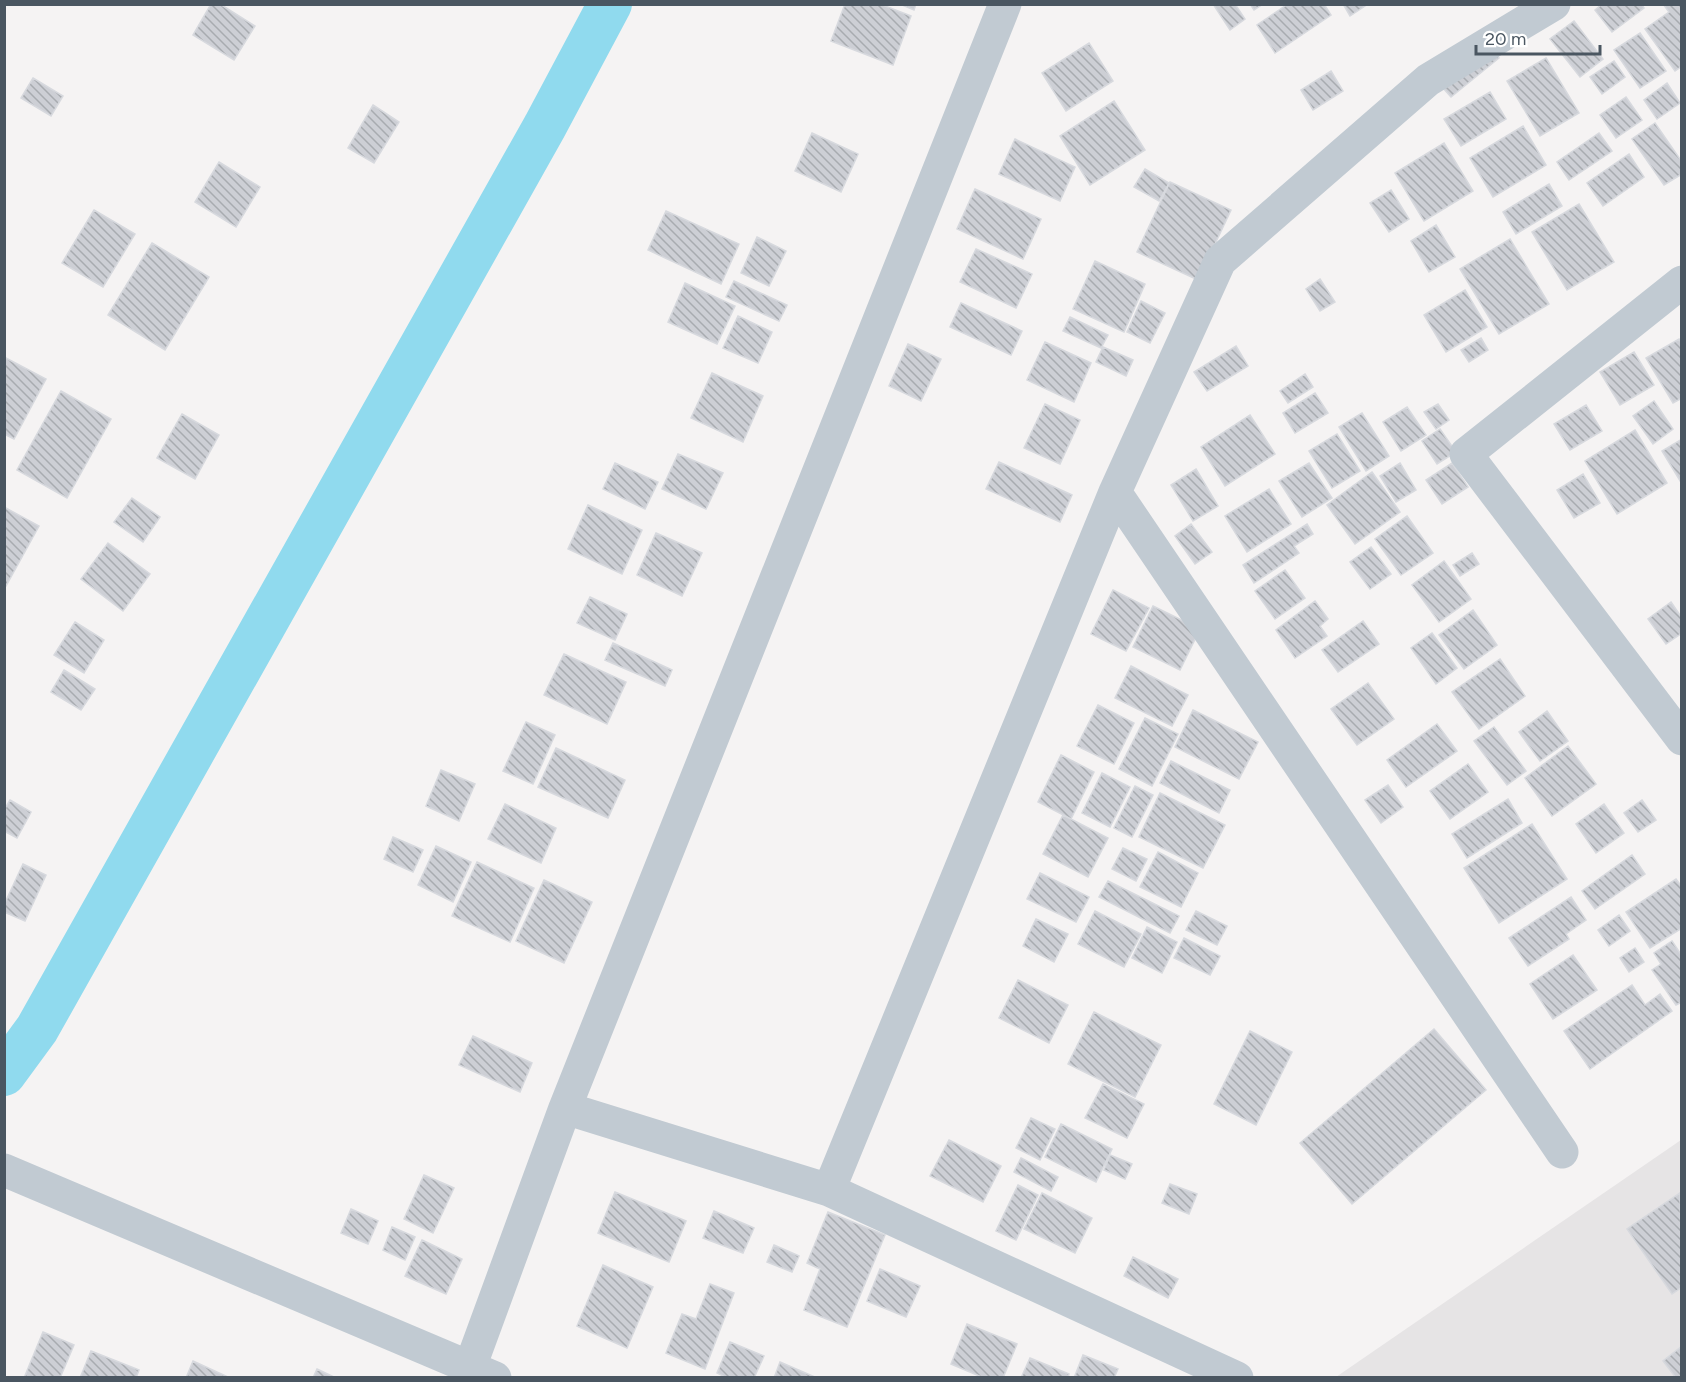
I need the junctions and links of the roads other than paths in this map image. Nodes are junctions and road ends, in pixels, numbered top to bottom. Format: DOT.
graph roads {
  1 [pos="1005,4"];
  2 [pos="1516,4"];
  3 [pos="1554,4"];
  4 [pos="1503,35"];
  5 [pos="1682,282"];
  6 [pos="1115,492"];
  7 [pos="1682,740"];
  8 [pos="565,1108"];
  9 [pos="1563,1152"];
  10 [pos="4,1170"];
  11 [pos="829,1190"];
  12 [pos="477,1374"];
  13 [pos="1237,1377"];
  1 -- 8 [label="street"];
  2 -- 4 [label="street"];
  3 -- 4 [label="street"];
  4 -- 6 [label="street"];
  5 -- 7 [label="street"];
  6 -- 9 [label="street"];
  6 -- 11 [label="street"];
  8 -- 11 [label="street"];
  8 -- 12 [label="street"];
  10 -- 12 [label="street"];
  11 -- 13 [label="street"];
}
